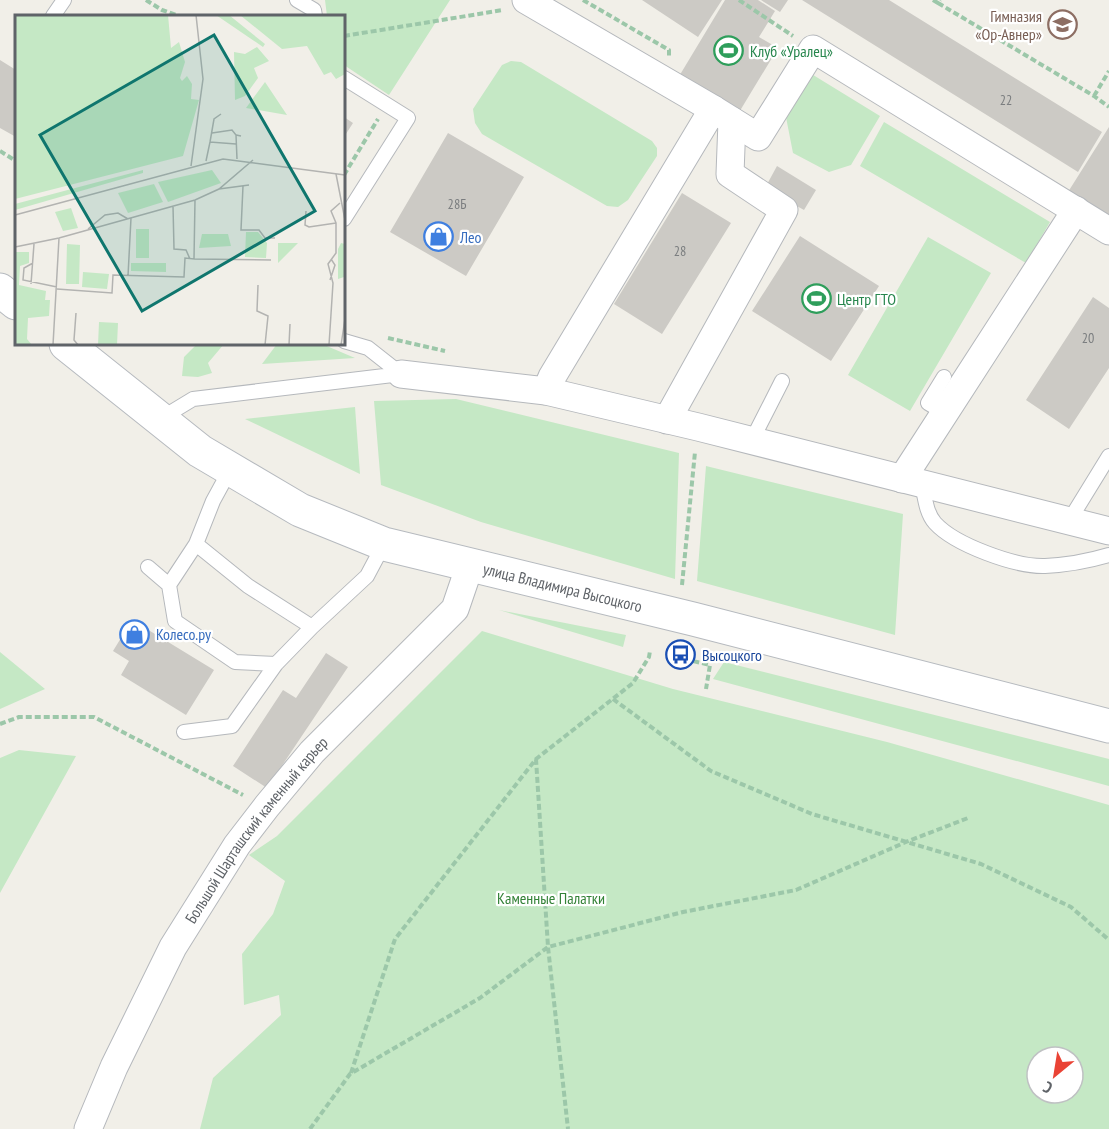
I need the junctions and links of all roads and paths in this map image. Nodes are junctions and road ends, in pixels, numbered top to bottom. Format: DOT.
graph roads {
  1 [pos="64,0"];
  2 [pos="147,0"];
  3 [pos="297,0"];
  4 [pos="739,0"];
  5 [pos="933,0"];
  6 [pos="530,2"];
  7 [pos="939,2"];
  8 [pos="54,15"];
  9 [pos="176,15"];
  10 [pos="315,15"];
  11 [pos="345,36"];
  12 [pos="813,49"];
  13 [pos="1109,71"];
  14 [pos="345,79"];
  15 [pos="1094,96"];
  16 [pos="1109,107"];
  17 [pos="723,115"];
  18 [pos="379,117"];
  19 [pos="0,151"];
  20 [pos="15,160"];
  21 [pos="345,173"];
  22 [pos="1076,210"];
  23 [pos="345,217"];
  24 [pos="1109,231"];
  25 [pos="0,290"];
  26 [pos="15,302"];
  27 [pos="345,341"];
  28 [pos="67,345"];
  29 [pos="401,374"];
  30 [pos="944,377"];
  31 [pos="782,381"];
  32 [pos="546,391"];
  33 [pos="945,413"];
  34 [pos="159,420"];
  35 [pos="667,420"];
  36 [pos="752,440"];
  37 [pos="1109,456"];
  38 [pos="694,460"];
  39 [pos="231,468"];
  40 [pos="912,481"];
  41 [pos="1069,521"];
  42 [pos="1109,531"];
  43 [pos="196,544"];
  44 [pos="384,544"];
  45 [pos="1109,555"];
  46 [pos="470,565"];
  47 [pos="148,567"];
  48 [pos="169,585"];
  49 [pos="682,585"];
  50 [pos="312,627"];
  51 [pos="650,651"];
  52 [pos="667,655"];
  53 [pos="276,664"];
  54 [pos="706,689"];
  55 [pos="613,699"];
  56 [pos="0,724"];
  57 [pos="1109,726"];
  58 [pos="184,732"];
  59 [pos="536,759"];
  60 [pos="267,806"];
  61 [pos="968,818"];
  62 [pos="906,842"];
  63 [pos="1109,940"];
  64 [pos="548,947"];
  65 [pos="350,1074"];
  66 [pos="88,1129"];
  67 [pos="310,1129"];
  68 [pos="567,1129"];
  1 -- 8 [label="lane"];
  2 -- 9 [label="path"];
  3 -- 10 [label="lane"];
  4 -- 12 [label="path"];
  5 -- 7 [label="path"];
  6 -- 11 [label="path"];
  6 -- 17 [label="street"];
  7 -- 15 [label="path"];
  12 -- 17 [label="street"];
  12 -- 22 [label="street"];
  13 -- 15 [label="path"];
  14 -- 23 [label="lane"];
  15 -- 16 [label="path"];
  17 -- 32 [label="street"];
  17 -- 35 [label="street"];
  18 -- 21 [label="path"];
  19 -- 20 [label="path"];
  22 -- 24 [label="street"];
  22 -- 33 [label="street"];
  25 -- 26 [label="main road"];
  27 -- 29 [label="lane"];
  28 -- 34 [label="main road, улица Владимира Высоцкого"];
  29 -- 32 [label="street"];
  29 -- 34 [label="lane"];
  30 -- 33 [label="lane"];
  31 -- 36 [label="lane"];
  32 -- 35 [label="street"];
  33 -- 40 [label="street"];
  34 -- 39 [label="main road, улица Владимира Высоцкого"];
  35 -- 36 [label="street"];
  36 -- 40 [label="street"];
  37 -- 41 [label="lane"];
  38 -- 49 [label="path"];
  39 -- 43 [label="lane"];
  39 -- 44 [label="main road, улица Владимира Высоцкого"];
  40 -- 41 [label="street"];
  40 -- 45 [label="lane"];
  41 -- 42 [label="street"];
  43 -- 48 [label="lane"];
  43 -- 50 [label="lane"];
  44 -- 46 [label="main road, улица Владимира Высоцкого"];
  44 -- 50 [label="lane"];
  46 -- 57 [label="main road, улица Владимира Высоцкого"];
  46 -- 60 [label="street, Большой Шарташский каменный карьер"];
  47 -- 48 [label="lane"];
  48 -- 53 [label="lane"];
  50 -- 53 [label="lane"];
  51 -- 55 [label="path"];
  52 -- 54 [label="path"];
  53 -- 58 [label="lane"];
  55 -- 59 [label="path"];
  55 -- 62 [label="path"];
  56 -- 60 [label="path"];
  59 -- 64 [label="path"];
  59 -- 65 [label="path"];
  60 -- 66 [label="street, Большой Шарташский каменный карьер"];
  61 -- 62 [label="path"];
  62 -- 63 [label="path"];
  62 -- 64 [label="path"];
  64 -- 65 [label="path"];
  64 -- 68 [label="path"];
  65 -- 67 [label="path"];
}
